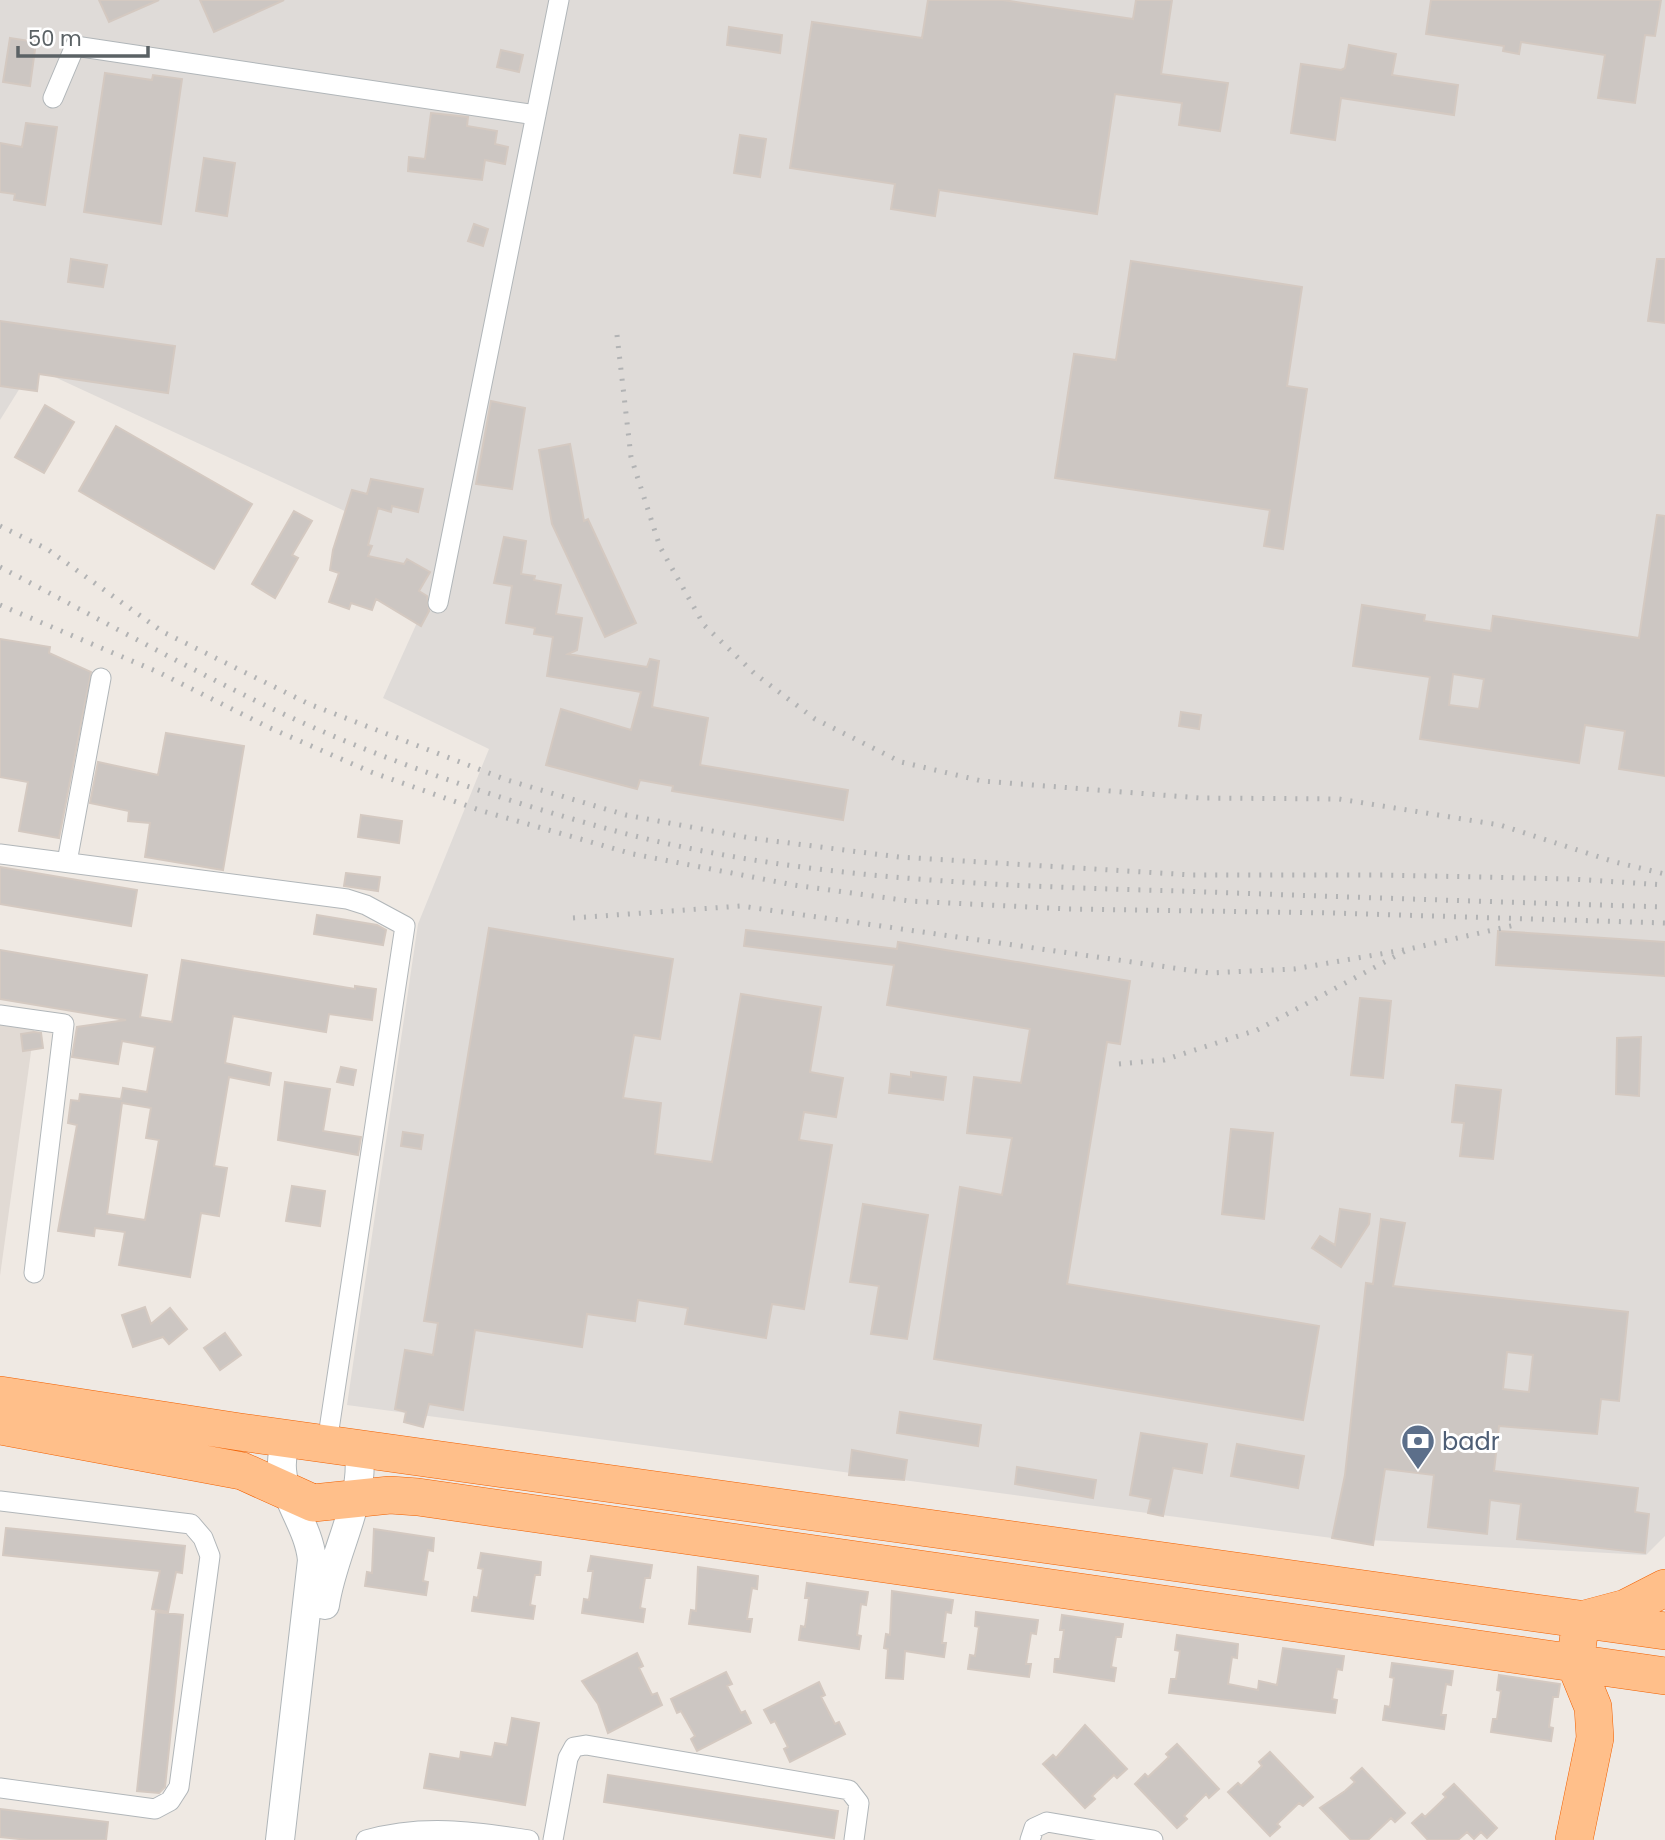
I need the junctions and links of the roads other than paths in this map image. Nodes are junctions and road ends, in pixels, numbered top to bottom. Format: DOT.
graph roads {
  1 [pos="559,0"];
  2 [pos="53,98"];
  3 [pos="536,115"];
  4 [pos="438,603"];
  5 [pos="101,678"];
  6 [pos="0,854"];
  7 [pos="67,862"];
  8 [pos="0,1015"];
  9 [pos="34,1273"];
  10 [pos="1,1406"];
  11 [pos="240,1432"];
  12 [pos="289,1438"];
  13 [pos="342,1445"];
  14 [pos="233,1469"];
  15 [pos="288,1494"];
  16 [pos="356,1499"];
  17 [pos="0,1501"];
  18 [pos="1665,1588"];
  19 [pos="1581,1620"];
  20 [pos="1665,1631"];
  21 [pos="1575,1663"];
  22 [pos="1654,1674"];
  23 [pos="1595,1738"];
  24 [pos="0,1788"];
  25 [pos="280,1840"];
  26 [pos="292,1840"];
  27 [pos="366,1840"];
  28 [pos="529,1840"];
  29 [pos="553,1840"];
  30 [pos="854,1840"];
  31 [pos="1030,1840"];
  32 [pos="1153,1840"];
  33 [pos="1574,1840"];
  1 -- 3 [label="street"];
  2 -- 3 [label="street"];
  3 -- 4 [label="street"];
  5 -- 7 [label="street"];
  6 -- 7 [label="street"];
  7 -- 13 [label="street"];
  8 -- 9 [label="street"];
  10 -- 11 [label="highway"];
  10 -- 14 [label="highway"];
  11 -- 12 [label="highway"];
  11 -- 14 [label="highway"];
  12 -- 13 [label="highway"];
  12 -- 15 [label="street"];
  13 -- 16 [label="street"];
  13 -- 19 [label="highway"];
  14 -- 15 [label="highway"];
  15 -- 16 [label="highway"];
  15 -- 25 [label="street"];
  16 -- 21 [label="highway"];
  16 -- 26 [label="street"];
  17 -- 24 [label="street"];
  18 -- 19 [label="highway"];
  19 -- 20 [label="highway"];
  19 -- 21 [label="highway"];
  21 -- 22 [label="highway"];
  21 -- 23 [label="highway"];
  22 -- 23 [label="highway"];
  23 -- 33 [label="highway"];
  27 -- 28 [label="street"];
  29 -- 30 [label="street"];
  31 -- 32 [label="street"];
}
